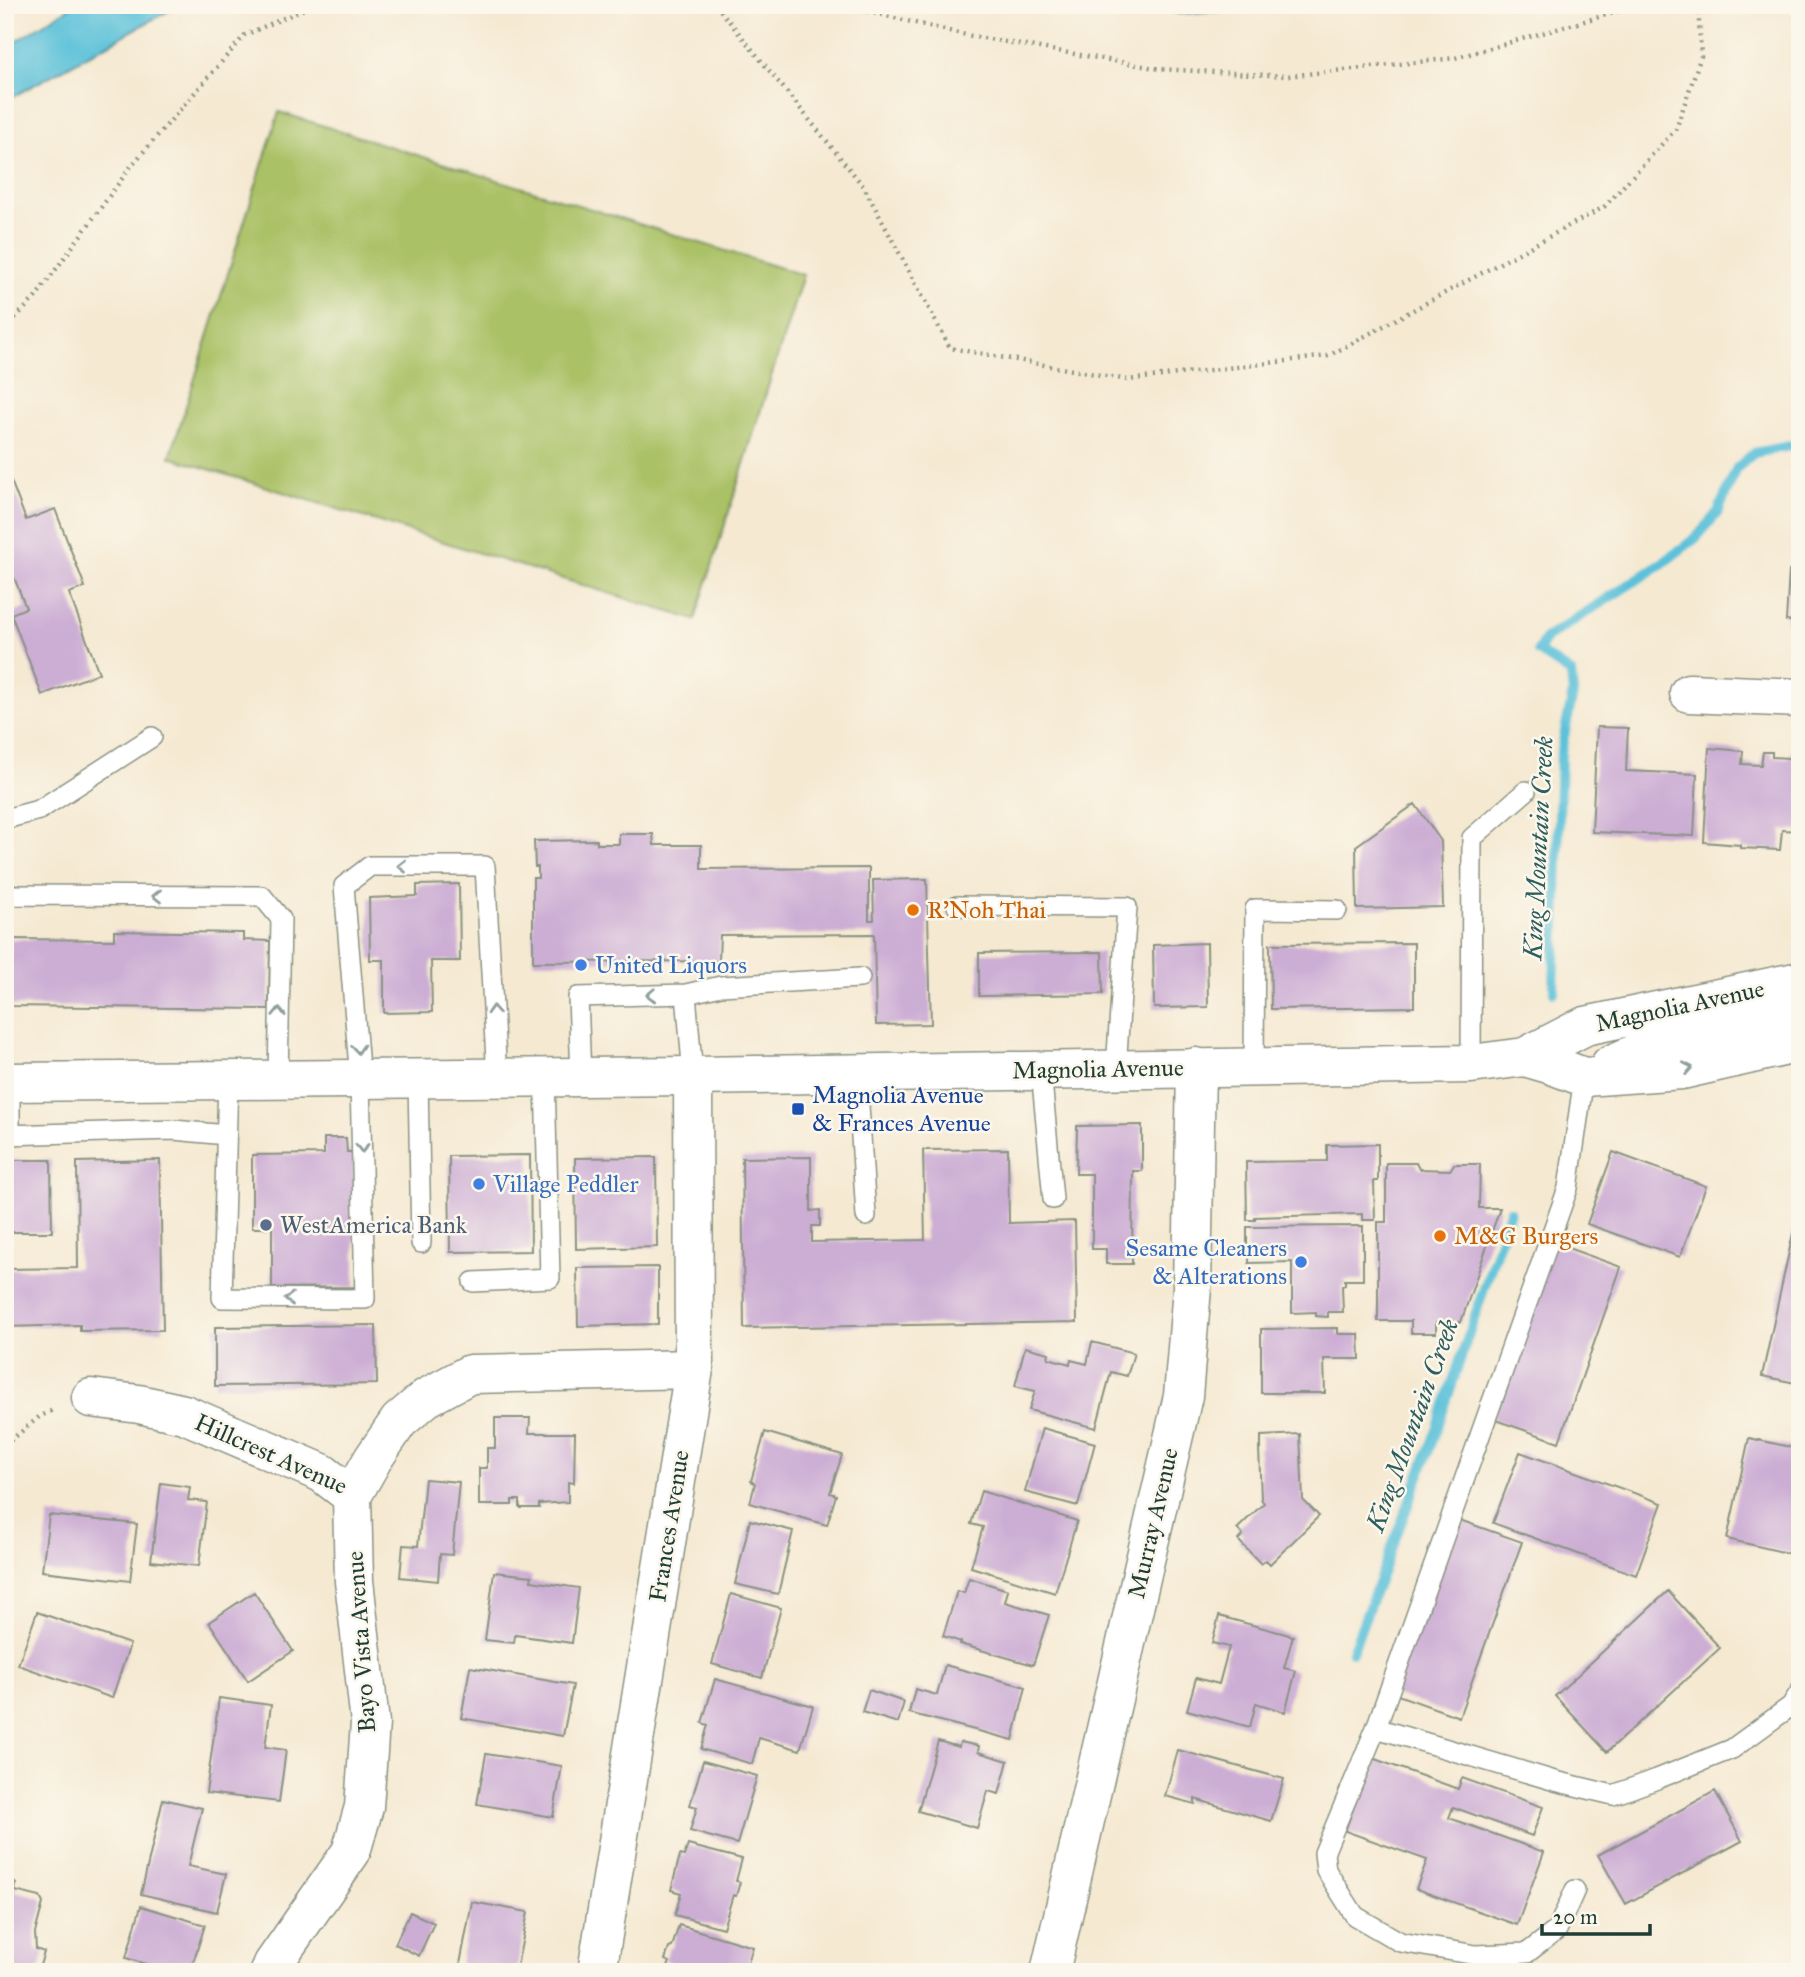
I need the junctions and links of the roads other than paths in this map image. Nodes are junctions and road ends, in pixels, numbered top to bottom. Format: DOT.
graph roads {
  1 [pos="1689,692"];
  2 [pos="1800,698"];
  3 [pos="152,737"];
  4 [pos="1526,791"];
  5 [pos="5,819"];
  6 [pos="5,902"];
  7 [pos="957,906"];
  8 [pos="1338,910"];
  9 [pos="859,978"];
  10 [pos="1800,981"];
  11 [pos="686,994"];
  12 [pos="1800,1001"];
  13 [pos="1800,1043"];
  14 [pos="1525,1058"];
  15 [pos="1471,1064"];
  16 [pos="1254,1066"];
  17 [pos="1196,1067"];
  18 [pos="1116,1069"];
  19 [pos="1041,1070"];
  20 [pos="857,1073"];
  21 [pos="693,1076"];
  22 [pos="563,1077"];
  23 [pos="1584,1077"];
  24 [pos="497,1078"];
  25 [pos="418,1079"];
  26 [pos="228,1080"];
  27 [pos="278,1080"];
  28 [pos="360,1080"];
  29 [pos="8,1082"];
  30 [pos="8,1135"];
  31 [pos="226,1135"];
  32 [pos="1054,1199"];
  33 [pos="866,1216"];
  34 [pos="421,1243"];
  35 [pos="473,1282"];
  36 [pos="694,1369"];
  37 [pos="91,1398"];
  38 [pos="352,1496"];
  39 [pos="1800,1692"];
  40 [pos="1376,1728"];
  41 [pos="1575,1889"];
  42 [pos="270,1972"];
  43 [pos="597,1972"];
  44 [pos="1050,1972"];
  1 -- 2 [label="street"];
  3 -- 5 [label="lane"];
  4 -- 15 [label="lane"];
  27 -- 6 [label="lane, one-way"];
  7 -- 18 [label="lane"];
  8 -- 16 [label="lane"];
  9 -- 11 [label="lane"];
  10 -- 14 [label="street, Magnolia Avenue"];
  11 -- 21 [label="lane"];
  11 -- 22 [label="lane, one-way"];
  12 -- 23 [label="street"];
  23 -- 13 [label="street, Magnolia Avenue, one-way"];
  14 -- 15 [label="street, Magnolia Avenue"];
  14 -- 23 [label="street, Magnolia Avenue"];
  15 -- 16 [label="street, Magnolia Avenue"];
  16 -- 17 [label="street, Magnolia Avenue"];
  17 -- 18 [label="street, Magnolia Avenue"];
  17 -- 44 [label="street, Murray Avenue"];
  18 -- 19 [label="street, Magnolia Avenue"];
  19 -- 20 [label="street, Magnolia Avenue"];
  19 -- 32 [label="lane"];
  20 -- 21 [label="street, Magnolia Avenue"];
  20 -- 33 [label="lane"];
  21 -- 22 [label="street, Magnolia Avenue"];
  21 -- 36 [label="street, Frances Avenue"];
  22 -- 24 [label="street, Magnolia Avenue"];
  22 -- 35 [label="lane"];
  23 -- 40 [label="lane"];
  24 -- 25 [label="street, Magnolia Avenue"];
  24 -- 28 [label="lane, one-way"];
  25 -- 28 [label="street, Magnolia Avenue"];
  25 -- 34 [label="lane"];
  26 -- 27 [label="street, Magnolia Avenue"];
  26 -- 29 [label="street, Magnolia Avenue"];
  26 -- 31 [label="lane"];
  27 -- 28 [label="street, Magnolia Avenue"];
  28 -- 31 [label="lane, one-way"];
  29 -- 30 [label="lane"];
  30 -- 31 [label="lane"];
  36 -- 38 [label="street, Hillcrest Avenue"];
  36 -- 43 [label="street, Frances Avenue"];
  37 -- 38 [label="street, Hillcrest Avenue"];
  38 -- 42 [label="street, Bayo Vista Avenue"];
  39 -- 40 [label="lane"];
  40 -- 41 [label="lane"];
}
